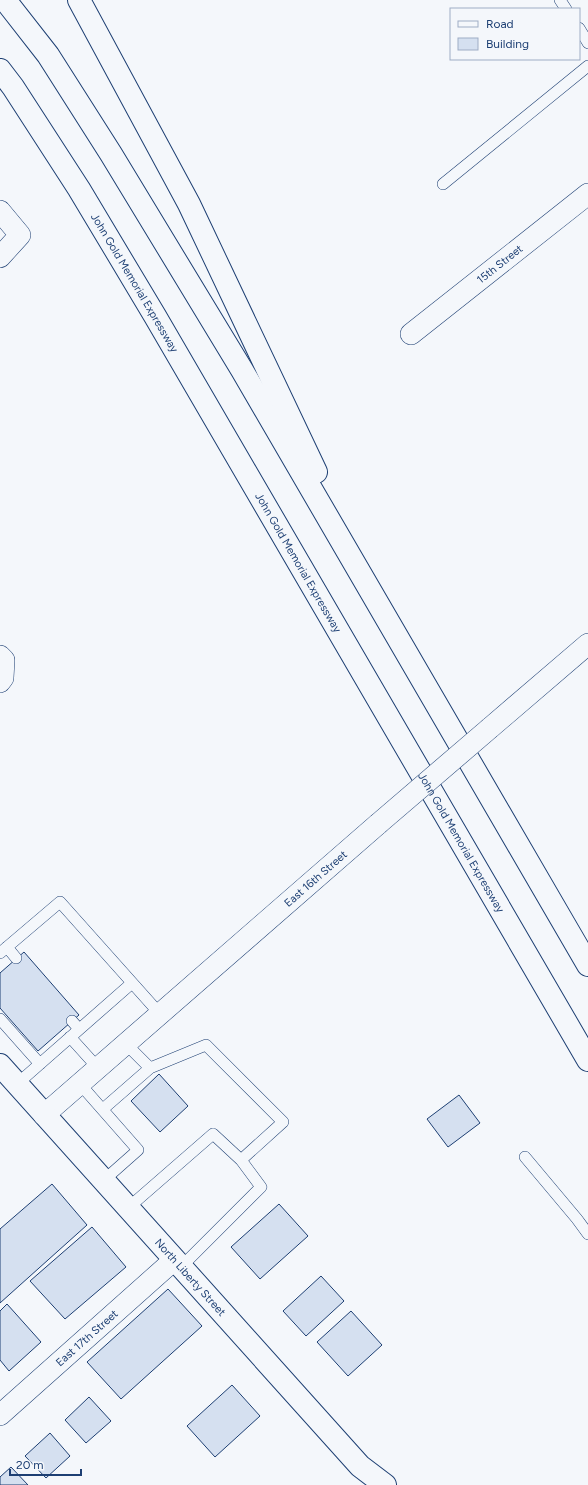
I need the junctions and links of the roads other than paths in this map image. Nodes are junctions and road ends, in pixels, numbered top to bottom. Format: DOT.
graph roads {
  1 [pos="5,0"];
  2 [pos="79,0"];
  3 [pos="580,30"];
  4 [pos="588,43"];
  5 [pos="588,66"];
  6 [pos="0,70"];
  7 [pos="443,184"];
  8 [pos="588,194"];
  9 [pos="0,212"];
  10 [pos="0,257"];
  11 [pos="411,334"];
  12 [pos="377,601"];
  13 [pos="588,644"];
  14 [pos="0,656"];
  15 [pos="0,682"];
  16 [pos="3,950"];
  17 [pos="16,958"];
  18 [pos="588,965"];
  19 [pos="132,983"];
  20 [pos="160,1014"];
  21 [pos="0,1019"];
  22 [pos="70,1037"];
  23 [pos="126,1044"];
  24 [pos="588,1060"];
  25 [pos="40,1064"];
  26 [pos="0,1065"];
  27 [pos="98,1068"];
  28 [pos="150,1068"];
  29 [pos="17,1084"];
  30 [pos="80,1084"];
  31 [pos="103,1109"];
  32 [pos="44,1115"];
  33 [pos="525,1157"];
  34 [pos="241,1160"];
  35 [pos="103,1181"];
  36 [pos="128,1208"];
  37 [pos="588,1234"];
  38 [pos="178,1263"];
  39 [pos="0,1415"];
  40 [pos="385,1485"];
  1 -- 12 [label="main road"];
  2 -- 12 [label="main road"];
  3 -- 4 [label="lane"];
  5 -- 7 [label="lane"];
  6 -- 24 [label="main road, John Gold Memorial Expressway"];
  8 -- 11 [label="street, 15th Street"];
  9 -- 10 [label="street"];
  12 -- 18 [label="main road"];
  13 -- 20 [label="street, East 16th Street, bridge"];
  14 -- 15 [label="street"];
  16 -- 17 [label="lane"];
  16 -- 19 [label="lane"];
  19 -- 20 [label="lane"];
  19 -- 22 [label="lane"];
  20 -- 23 [label="street, East 16th Street"];
  21 -- 25 [label="lane"];
  22 -- 25 [label="lane"];
  22 -- 27 [label="lane"];
  23 -- 27 [label="street, East 16th Street"];
  23 -- 28 [label="lane"];
  25 -- 29 [label="lane"];
  26 -- 29 [label="main road, North Liberty Street"];
  27 -- 30 [label="street, East 16th Street"];
  28 -- 31 [label="lane"];
  28 -- 34 [label="lane"];
  29 -- 32 [label="main road, North Liberty Street"];
  30 -- 31 [label="lane"];
  30 -- 32 [label="street, East 16th Street"];
  31 -- 35 [label="lane"];
  32 -- 35 [label="main road, North Liberty Street"];
  33 -- 37 [label="lane"];
  34 -- 36 [label="lane"];
  34 -- 38 [label="lane"];
  35 -- 36 [label="main road, North Liberty Street"];
  36 -- 38 [label="main road, North Liberty Street"];
  38 -- 39 [label="street, East 17th Street"];
  38 -- 40 [label="main road, North Liberty Street"];
}
